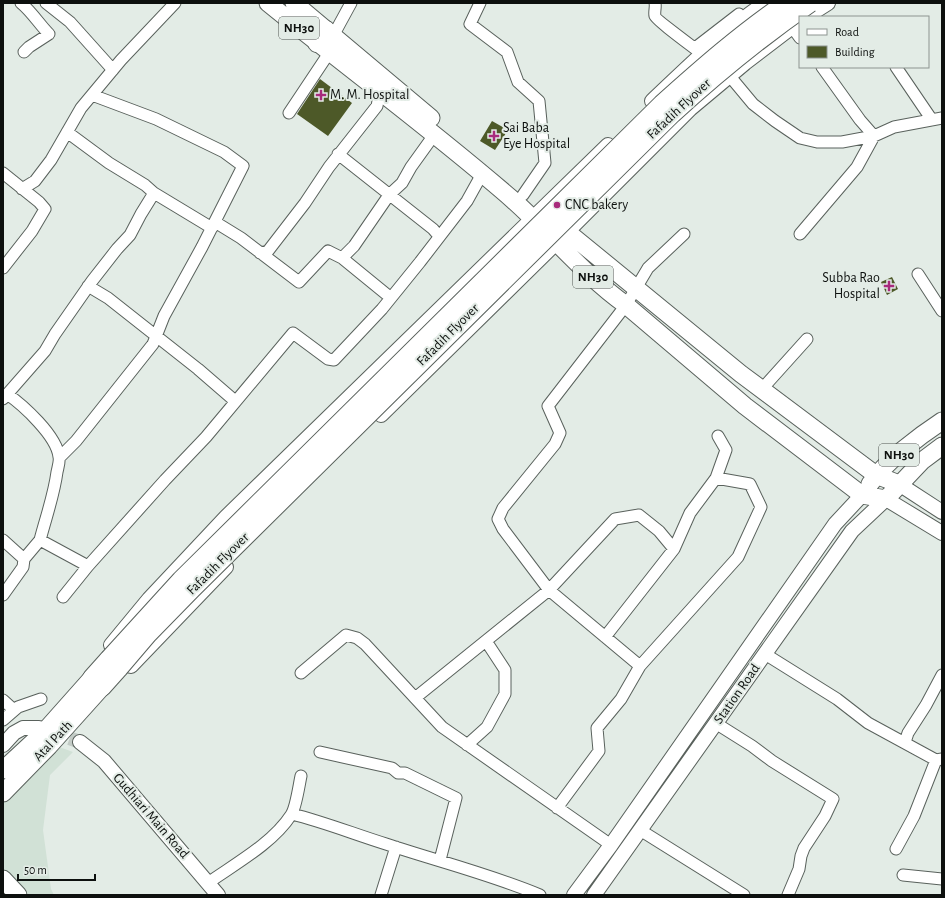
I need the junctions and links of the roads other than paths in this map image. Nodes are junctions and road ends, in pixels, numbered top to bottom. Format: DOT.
graph roads {
  1 [pos="21,3"];
  2 [pos="39,3"];
  3 [pos="46,3"];
  4 [pos="175,3"];
  5 [pos="268,3"];
  6 [pos="294,3"];
  7 [pos="351,3"];
  8 [pos="480,3"];
  9 [pos="656,3"];
  10 [pos="753,3"];
  11 [pos="765,3"];
  12 [pos="786,3"];
  13 [pos="810,3"];
  14 [pos="828,3"];
  15 [pos="30,10"];
  16 [pos="808,16"];
  17 [pos="797,29"];
  18 [pos="326,40"];
  19 [pos="699,51"];
  20 [pos="24,52"];
  21 [pos="823,68"];
  22 [pos="897,68"];
  23 [pos="113,70"];
  24 [pos="729,77"];
  25 [pos="380,91"];
  26 [pos="92,95"];
  27 [pos="289,113"];
  28 [pos="937,119"];
  29 [pos="67,132"];
  30 [pos="434,135"];
  31 [pos="874,136"];
  32 [pos="338,154"];
  33 [pos="482,174"];
  34 [pos="5,177"];
  35 [pos="22,189"];
  36 [pos="154,193"];
  37 [pos="389,195"];
  38 [pos="524,195"];
  39 [pos="538,214"];
  40 [pos="213,225"];
  41 [pos="684,234"];
  42 [pos="800,234"];
  43 [pos="439,236"];
  44 [pos="562,237"];
  45 [pos="260,253"];
  46 [pos="342,258"];
  47 [pos="3,268"];
  48 [pos="918,274"];
  49 [pos="88,286"];
  50 [pos="636,288"];
  51 [pos="391,298"];
  52 [pos="626,304"];
  53 [pos="942,311"];
  54 [pos="156,336"];
  55 [pos="807,339"];
  56 [pos="762,389"];
  57 [pos="5,396"];
  58 [pos="235,401"];
  59 [pos="942,421"];
  60 [pos="718,436"];
  61 [pos="942,446"];
  62 [pos="60,457"];
  63 [pos="876,475"];
  64 [pos="716,478"];
  65 [pos="899,484"];
  66 [pos="862,495"];
  67 [pos="886,499"];
  68 [pos="942,512"];
  69 [pos="942,533"];
  70 [pos="3,540"];
  71 [pos="40,540"];
  72 [pos="674,549"];
  73 [pos="24,559"];
  74 [pos="88,566"];
  75 [pos="549,590"];
  76 [pos="3,595"];
  77 [pos="63,597"];
  78 [pos="605,637"];
  79 [pos="486,641"];
  80 [pos="765,654"];
  81 [pos="114,664"];
  82 [pos="640,666"];
  83 [pos="301,672"];
  84 [pos="942,675"];
  85 [pos="97,682"];
  86 [pos="415,698"];
  87 [pos="41,699"];
  88 [pos="3,700"];
  89 [pos="14,710"];
  90 [pos="3,720"];
  91 [pos="717,724"];
  92 [pos="39,728"];
  93 [pos="80,742"];
  94 [pos="905,742"];
  95 [pos="3,745"];
  96 [pos="467,745"];
  97 [pos="320,752"];
  98 [pos="939,759"];
  99 [pos="3,770"];
  100 [pos="301,776"];
  101 [pos="3,793"];
  102 [pos="557,808"];
  103 [pos="292,814"];
  104 [pos="640,830"];
  105 [pos="611,845"];
  106 [pos="396,847"];
  107 [pos="896,849"];
  108 [pos="440,860"];
  109 [pos="902,875"];
  110 [pos="3,879"];
  111 [pos="942,879"];
  112 [pos="208,883"];
  113 [pos="18,895"];
  114 [pos="218,895"];
  115 [pos="381,895"];
  116 [pos="540,895"];
  117 [pos="574,895"];
  118 [pos="594,895"];
  119 [pos="744,895"];
  120 [pos="788,895"];
  1 -- 15 [label="street"];
  2 -- 15 [label="street"];
  3 -- 23 [label="street"];
  4 -- 23 [label="street"];
  5 -- 18 [label="main road, NH30"];
  6 -- 18 [label="main road, NH30"];
  7 -- 18 [label="street"];
  8 -- 38 [label="street"];
  9 -- 19 [label="street"];
  10 -- 19 [label="street"];
  11 -- 19 [label="street"];
  12 -- 81 [label="highway, Fafadih Flyover, bridge"];
  13 -- 81 [label="highway, Fafadih Flyover, bridge"];
  14 -- 16 [label="street"];
  15 -- 20 [label="street"];
  17 -- 24 [label="street"];
  18 -- 25 [label="main road, NH30"];
  18 -- 27 [label="street"];
  18 -- 38 [label="main road, NH30"];
  19 -- 24 [label="street"];
  19 -- 39 [label="street"];
  21 -- 31 [label="street"];
  22 -- 28 [label="street"];
  23 -- 26 [label="street"];
  24 -- 31 [label="street"];
  24 -- 44 [label="street"];
  25 -- 30 [label="main road, NH30"];
  25 -- 32 [label="street"];
  26 -- 29 [label="street"];
  26 -- 40 [label="street"];
  28 -- 31 [label="street"];
  29 -- 35 [label="street"];
  29 -- 36 [label="street"];
  30 -- 33 [label="main road, NH30"];
  30 -- 37 [label="street"];
  31 -- 42 [label="street"];
  32 -- 37 [label="street"];
  32 -- 45 [label="street"];
  33 -- 39 [label="main road, NH30"];
  33 -- 43 [label="street"];
  34 -- 35 [label="street"];
  35 -- 47 [label="street"];
  36 -- 40 [label="street"];
  36 -- 49 [label="street"];
  37 -- 43 [label="street"];
  37 -- 46 [label="street"];
  38 -- 39 [label="main road, NH30"];
  39 -- 44 [label="main road, NH30"];
  39 -- 85 [label="street"];
  40 -- 45 [label="street"];
  40 -- 54 [label="street"];
  41 -- 50 [label="street"];
  43 -- 51 [label="street"];
  44 -- 50 [label="main road, NH30"];
  44 -- 52 [label="main road, NH30"];
  44 -- 85 [label="street"];
  45 -- 46 [label="street"];
  46 -- 51 [label="street"];
  48 -- 53 [label="street"];
  49 -- 54 [label="street"];
  49 -- 57 [label="street"];
  50 -- 52 [label="street"];
  50 -- 56 [label="main road, NH30"];
  51 -- 58 [label="street"];
  52 -- 66 [label="main road, NH30"];
  52 -- 75 [label="street"];
  54 -- 58 [label="street"];
  54 -- 62 [label="street"];
  55 -- 56 [label="street"];
  56 -- 63 [label="main road, NH30"];
  57 -- 62 [label="street"];
  58 -- 74 [label="street"];
  59 -- 63 [label="main road, NH30"];
  60 -- 64 [label="street"];
  61 -- 65 [label="main road, NH30"];
  62 -- 71 [label="street"];
  63 -- 65 [label="main road"];
  63 -- 66 [label="main road, NH30"];
  64 -- 72 [label="street"];
  64 -- 82 [label="street"];
  65 -- 67 [label="main road, NH30"];
  65 -- 68 [label="street"];
  66 -- 67 [label="main road, NH30"];
  66 -- 105 [label="street, Station Road"];
  67 -- 69 [label="street"];
  67 -- 80 [label="street, Station Road"];
  70 -- 73 [label="street"];
  71 -- 73 [label="street"];
  71 -- 74 [label="street"];
  72 -- 75 [label="street"];
  72 -- 78 [label="street"];
  73 -- 76 [label="street"];
  74 -- 77 [label="street"];
  75 -- 78 [label="street"];
  75 -- 79 [label="street"];
  78 -- 82 [label="street"];
  79 -- 86 [label="street"];
  79 -- 96 [label="street"];
  80 -- 91 [label="street, Station Road"];
  80 -- 94 [label="street"];
  81 -- 85 [label="highway, Fafadih Flyover"];
  82 -- 102 [label="street"];
  83 -- 86 [label="street"];
  84 -- 94 [label="street"];
  85 -- 99 [label="main road, Atal Path"];
  85 -- 101 [label="main road, Atal Path"];
  86 -- 96 [label="street"];
  87 -- 89 [label="street"];
  88 -- 89 [label="street"];
  89 -- 90 [label="street"];
  91 -- 104 [label="street, Station Road"];
  91 -- 120 [label="street"];
  92 -- 95 [label="street"];
  93 -- 112 [label="street, Gudhiari Main Road"];
  94 -- 98 [label="street"];
  96 -- 102 [label="street"];
  97 -- 108 [label="street"];
  98 -- 107 [label="street"];
  100 -- 103 [label="street"];
  102 -- 105 [label="street"];
  103 -- 106 [label="street"];
  103 -- 112 [label="street"];
  104 -- 118 [label="street, Station Road"];
  104 -- 119 [label="street"];
  105 -- 117 [label="street, Station Road"];
  106 -- 108 [label="street"];
  106 -- 115 [label="street"];
  108 -- 116 [label="street"];
  109 -- 111 [label="street"];
  110 -- 113 [label="main road"];
  112 -- 114 [label="street, Gudhiari Main Road"];
}
